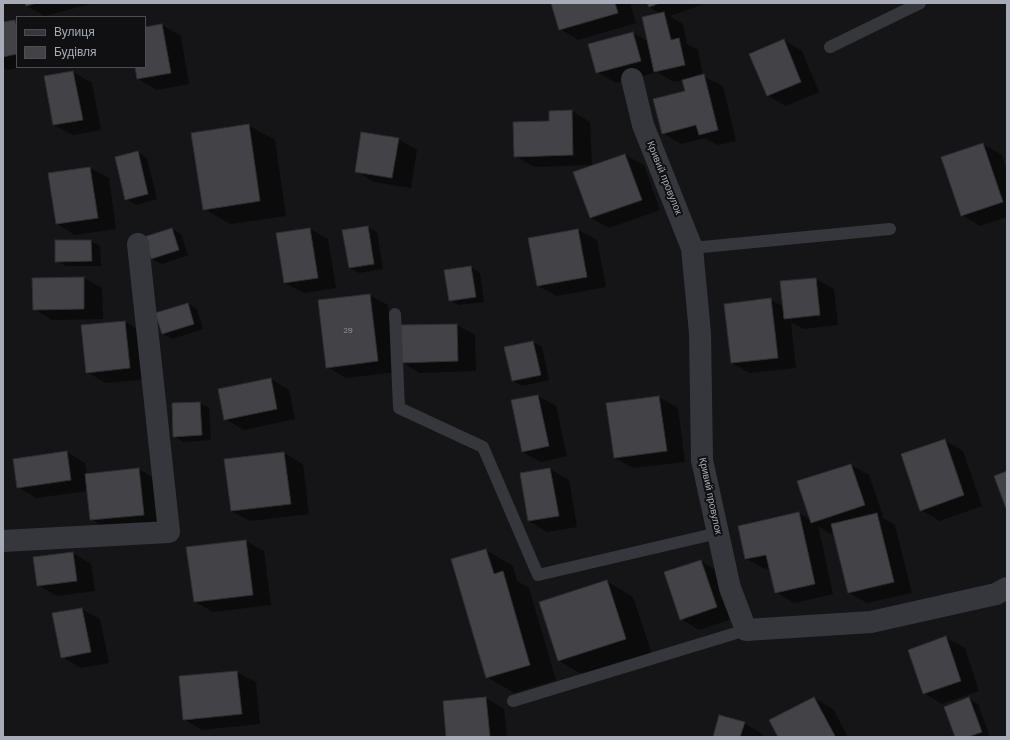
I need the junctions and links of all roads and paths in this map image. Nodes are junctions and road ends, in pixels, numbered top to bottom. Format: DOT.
graph roads {
  1 [pos="920,3"];
  2 [pos="830,47"];
  3 [pos="632,79"];
  4 [pos="890,229"];
  5 [pos="138,244"];
  6 [pos="692,248"];
  7 [pos="395,314"];
  8 [pos="718,533"];
  9 [pos="3,541"];
  10 [pos="1007,588"];
  11 [pos="746,630"];
  12 [pos="513,701"];
  1 -- 2 [label="lane"];
  3 -- 6 [label="street, Кривий провулок"];
  4 -- 6 [label="lane"];
  5 -- 9 [label="street"];
  6 -- 8 [label="street, Кривий провулок"];
  7 -- 8 [label="lane"];
  8 -- 11 [label="street, Кривий провулок"];
  10 -- 11 [label="street"];
  11 -- 12 [label="lane"];
}
